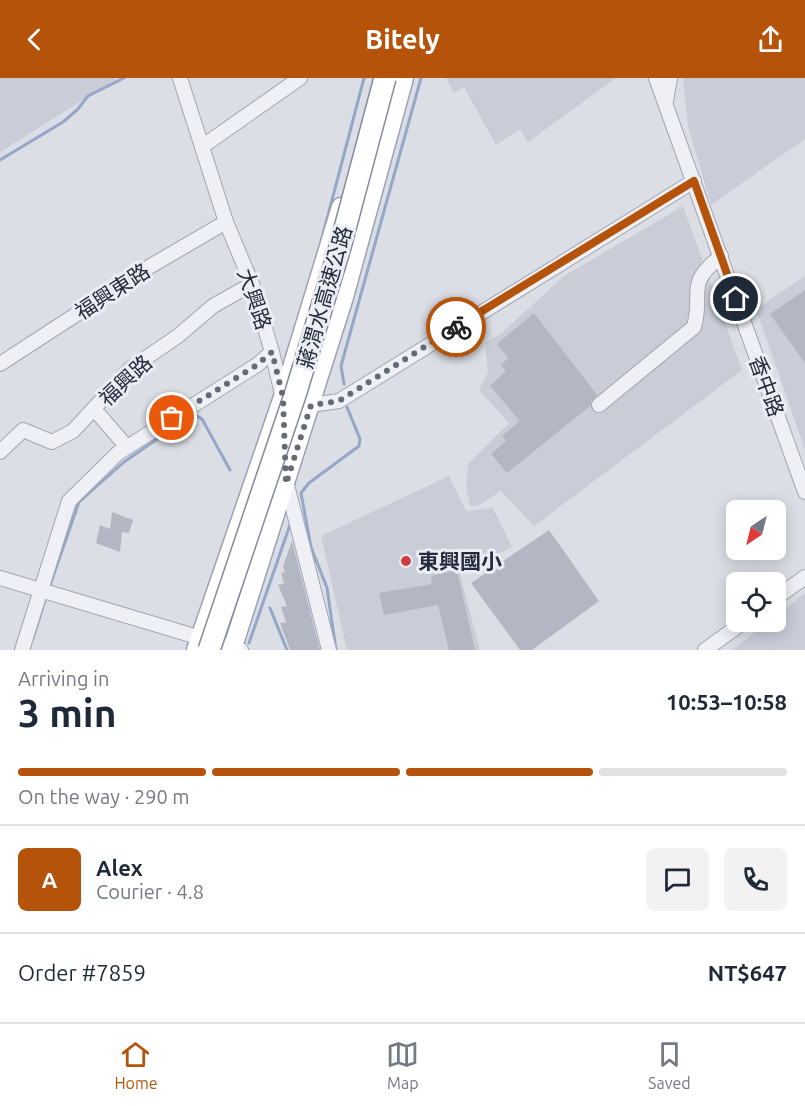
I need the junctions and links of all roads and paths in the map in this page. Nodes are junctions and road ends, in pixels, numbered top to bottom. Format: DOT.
graph roads {
  1 [pos="180,78"];
  2 [pos="300,78"];
  3 [pos="378,78"];
  4 [pos="385,78"];
  5 [pos="396,78"];
  6 [pos="404,78"];
  7 [pos="656,78"];
  8 [pos="670,78"];
  9 [pos="666,103"];
  10 [pos="203,146"];
  11 [pos="694,181"];
  12 [pos="226,222"];
  13 [pos="721,256"];
  14 [pos="252,284"];
  15 [pos="310,308"];
  16 [pos="337,319"];
  17 [pos="272,352"];
  18 [pos="0,364"];
  19 [pos="283,397"];
  20 [pos="311,405"];
  21 [pos="599,405"];
  22 [pos="94,409"];
  23 [pos="127,447"];
  24 [pos="0,453"];
  25 [pos="286,484"];
  26 [pos="805,492"];
  27 [pos="229,553"];
  28 [pos="260,565"];
  29 [pos="805,577"];
  30 [pos="0,578"];
  31 [pos="42,591"];
  32 [pos="786,591"];
  33 [pos="730,632"];
  34 [pos="202,646"];
  35 [pos="232,649"];
  36 [pos="22,650"];
  37 [pos="328,650"];
  38 [pos="705,650"];
  1 -- 10 [label="street, 大興路"];
  2 -- 10 [label="street"];
  3 -- 15 [label="main road"];
  4 -- 34 [label="highway, 蔣渭水高速公路, bridge"];
  5 -- 35 [label="highway, 蔣渭水高速公路"];
  6 -- 16 [label="main road"];
  7 -- 9 [label="street, 香中路"];
  8 -- 9 [label="street"];
  9 -- 11 [label="street, 香中路"];
  10 -- 12 [label="street, 大興路"];
  11 -- 13 [label="street, 香中路"];
  11 -- 20 [label="street"];
  12 -- 14 [label="street, 大興路"];
  12 -- 18 [label="street, 福興東路"];
  13 -- 21 [label="street"];
  13 -- 26 [label="street, 香中路"];
  14 -- 17 [label="street, 大興路"];
  14 -- 22 [label="street, 福興路"];
  15 -- 16 [label="main road"];
  15 -- 19 [label="main road"];
  16 -- 20 [label="main road"];
  17 -- 19 [label="street, 大興路"];
  17 -- 23 [label="street"];
  19 -- 25 [label="street, 大興路"];
  19 -- 27 [label="main road"];
  20 -- 25 [label="main road"];
  22 -- 23 [label="street"];
  22 -- 24 [label="street, 福興路"];
  23 -- 31 [label="street"];
  25 -- 28 [label="main road"];
  25 -- 37 [label="street, 大興路"];
  27 -- 28 [label="main road"];
  27 -- 34 [label="main road"];
  28 -- 35 [label="main road"];
  29 -- 32 [label="street"];
  30 -- 31 [label="street"];
  31 -- 34 [label="street"];
  31 -- 36 [label="street"];
  33 -- 38 [label="street"];
  34 -- 35 [label="street"];
}
